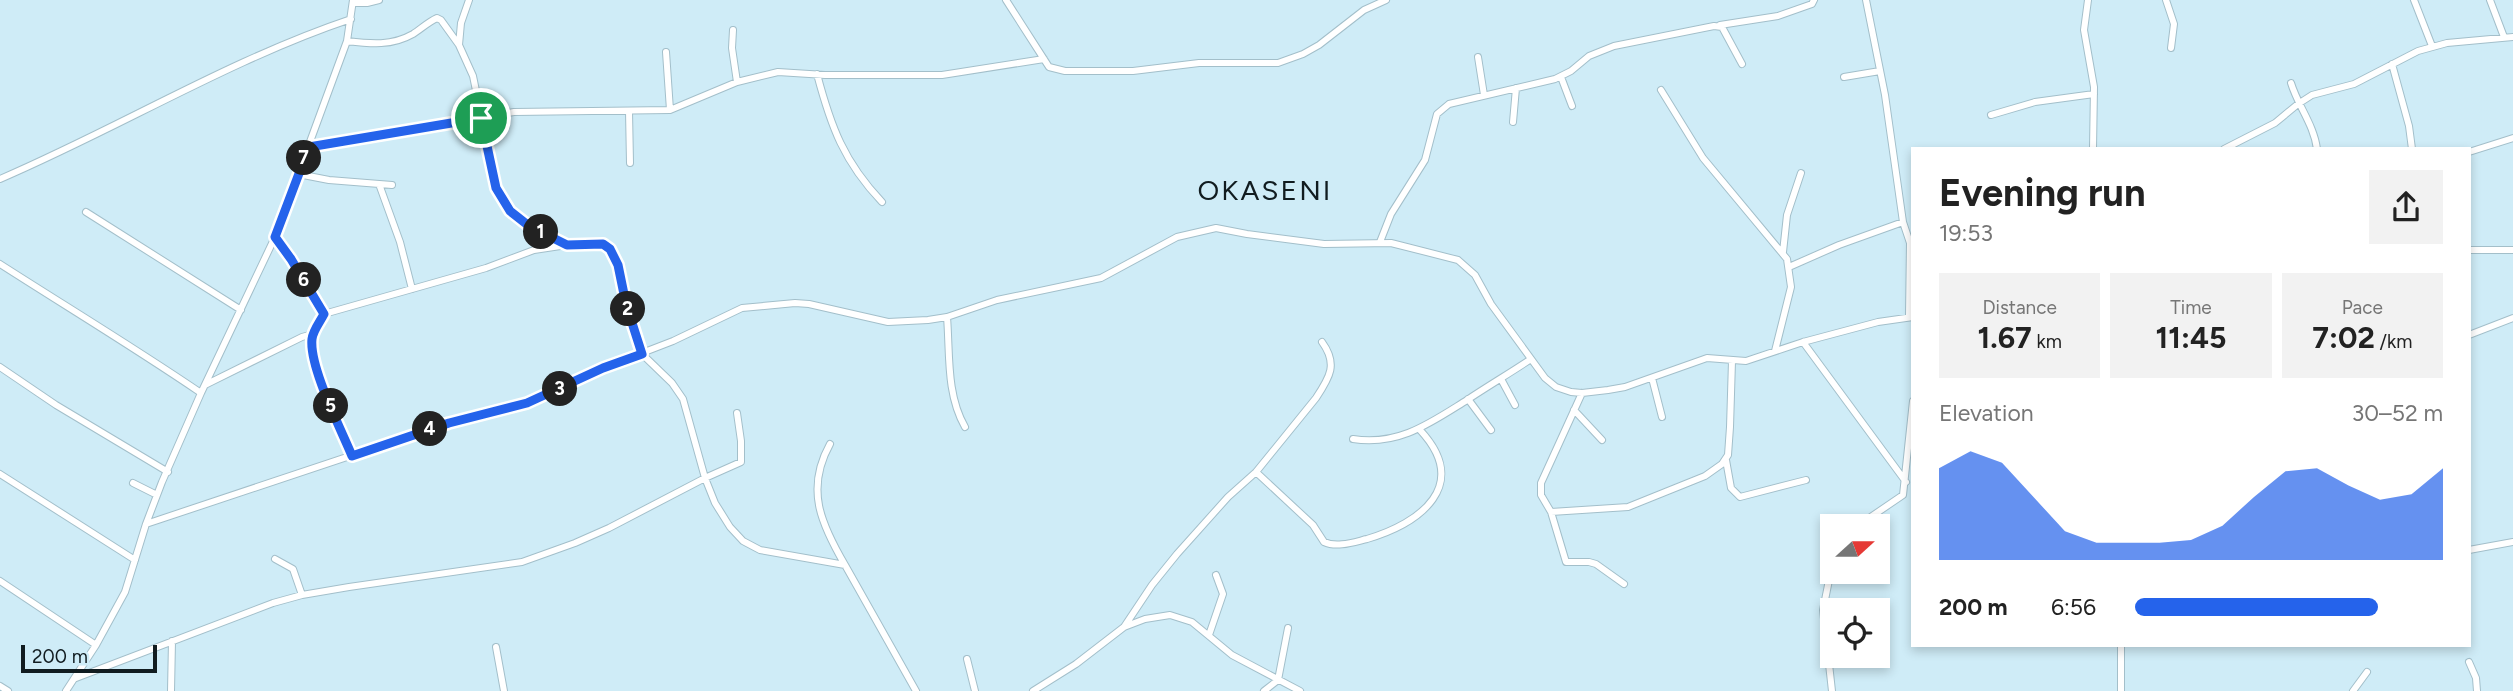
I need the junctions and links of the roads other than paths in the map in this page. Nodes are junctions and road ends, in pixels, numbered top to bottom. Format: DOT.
graph roads {
  1 [pos="379,0"];
  2 [pos="469,0"];
  3 [pos="1006,0"];
  4 [pos="1386,0"];
  5 [pos="1814,0"];
  6 [pos="1866,0"];
  7 [pos="2088,0"];
  8 [pos="2166,0"];
  9 [pos="2414,0"];
  10 [pos="2490,0"];
  11 [pos="353,1"];
  12 [pos="351,19"];
  13 [pos="1717,26"];
  14 [pos="733,30"];
  15 [pos="2510,38"];
  16 [pos="347,41"];
  17 [pos="458,45"];
  18 [pos="2432,46"];
  19 [pos="2171,48"];
  20 [pos="666,52"];
  21 [pos="1478,57"];
  22 [pos="1044,59"];
  23 [pos="1742,64"];
  24 [pos="2392,64"];
  25 [pos="1880,71"];
  26 [pos="817,74"];
  27 [pos="1560,77"];
  28 [pos="1844,77"];
  29 [pos="737,82"];
  30 [pos="2291,83"];
  31 [pos="1516,88"];
  32 [pos="1661,90"];
  33 [pos="1485,94"];
  34 [pos="2094,94"];
  35 [pos="2298,104"];
  36 [pos="1572,106"];
  37 [pos="670,110"];
  38 [pos="629,111"];
  39 [pos="1991,115"];
  40 [pos="481,118"];
  41 [pos="1513,122"];
  42 [pos="2513,138"];
  43 [pos="309,147"];
  44 [pos="2093,147"];
  45 [pos="2228,147"];
  46 [pos="2317,147"];
  47 [pos="2412,147"];
  48 [pos="2471,151"];
  49 [pos="630,163"];
  50 [pos="1801,173"];
  51 [pos="298,174"];
  52 [pos="0,179"];
  53 [pos="379,184"];
  54 [pos="392,185"];
  55 [pos="882,202"];
  56 [pos="86,212"];
  57 [pos="1903,222"];
  58 [pos="275,237"];
  59 [pos="1380,242"];
  60 [pos="567,245"];
  61 [pos="2471,250"];
  62 [pos="2513,250"];
  63 [pos="1783,252"];
  64 [pos="0,264"];
  65 [pos="1790,267"];
  66 [pos="412,289"];
  67 [pos="241,310"];
  68 [pos="324,314"];
  69 [pos="947,317"];
  70 [pos="1911,317"];
  71 [pos="2513,318"];
  72 [pos="313,334"];
  73 [pos="2471,334"];
  74 [pos="1322,342"];
  75 [pos="1803,342"];
  76 [pos="1775,351"];
  77 [pos="642,354"];
  78 [pos="1531,359"];
  79 [pos="1732,361"];
  80 [pos="0,367"];
  81 [pos="1652,378"];
  82 [pos="1501,379"];
  83 [pos="205,385"];
  84 [pos="201,393"];
  85 [pos="1582,393"];
  86 [pos="1468,399"];
  87 [pos="1515,405"];
  88 [pos="1574,410"];
  89 [pos="737,413"];
  90 [pos="1662,417"];
  91 [pos="1911,424"];
  92 [pos="965,426"];
  93 [pos="1491,429"];
  94 [pos="1420,430"];
  95 [pos="1353,439"];
  96 [pos="1602,440"];
  97 [pos="830,444"];
  98 [pos="352,456"];
  99 [pos="1726,460"];
  100 [pos="168,472"];
  101 [pos="1256,472"];
  102 [pos="0,474"];
  103 [pos="705,478"];
  104 [pos="1806,480"];
  105 [pos="1906,482"];
  106 [pos="133,483"];
  107 [pos="157,495"];
  108 [pos="1551,512"];
  109 [pos="1876,514"];
  110 [pos="146,524"];
  111 [pos="2513,542"];
  112 [pos="2471,550"];
  113 [pos="275,559"];
  114 [pos="135,560"];
  115 [pos="845,565"];
  116 [pos="1216,575"];
  117 [pos="0,581"];
  118 [pos="1624,584"];
  119 [pos="1828,584"];
  120 [pos="302,595"];
  121 [pos="1124,627"];
  122 [pos="1288,628"];
  123 [pos="1209,635"];
  124 [pos="173,641"];
  125 [pos="96,645"];
  126 [pos="496,646"];
  127 [pos="2120,647"];
  128 [pos="967,659"];
  129 [pos="2469,662"];
  130 [pos="2367,672"];
  131 [pos="76,678"];
  132 [pos="1278,680"];
  133 [pos="0,686"];
  134 [pos="8,691"];
  135 [pos="66,691"];
  136 [pos="171,691"];
  137 [pos="504,691"];
  138 [pos="916,691"];
  139 [pos="975,691"];
  140 [pos="1033,691"];
  141 [pos="1264,691"];
  142 [pos="1300,691"];
  143 [pos="1832,691"];
  144 [pos="2121,691"];
  145 [pos="2353,691"];
  146 [pos="2477,691"];
  1 -- 11 [label="street"];
  2 -- 17 [label="street"];
  3 -- 22 [label="street"];
  4 -- 22 [label="street"];
  5 -- 13 [label="street"];
  6 -- 25 [label="street"];
  7 -- 34 [label="street"];
  8 -- 19 [label="street"];
  9 -- 18 [label="street"];
  10 -- 15 [label="street"];
  11 -- 12 [label="street"];
  12 -- 16 [label="street"];
  12 -- 52 [label="street"];
  13 -- 23 [label="street"];
  13 -- 27 [label="street"];
  14 -- 29 [label="street"];
  15 -- 18 [label="street"];
  16 -- 17 [label="street"];
  16 -- 43 [label="street"];
  17 -- 40 [label="street"];
  18 -- 24 [label="street"];
  20 -- 37 [label="street"];
  21 -- 33 [label="street"];
  22 -- 26 [label="street"];
  24 -- 35 [label="street"];
  24 -- 47 [label="street"];
  25 -- 28 [label="street"];
  25 -- 57 [label="street"];
  26 -- 29 [label="street"];
  26 -- 55 [label="street"];
  27 -- 31 [label="street"];
  27 -- 36 [label="street"];
  29 -- 37 [label="street"];
  30 -- 35 [label="street"];
  31 -- 33 [label="street"];
  31 -- 41 [label="street"];
  32 -- 63 [label="street"];
  33 -- 59 [label="street"];
  34 -- 39 [label="street"];
  34 -- 44 [label="street"];
  35 -- 45 [label="street"];
  35 -- 46 [label="street"];
  37 -- 38 [label="street"];
  38 -- 40 [label="street"];
  38 -- 49 [label="street"];
  40 -- 43 [label="street"];
  40 -- 60 [label="street"];
  42 -- 48 [label="street"];
  43 -- 51 [label="street"];
  50 -- 63 [label="street"];
  51 -- 53 [label="street"];
  51 -- 58 [label="street"];
  53 -- 54 [label="street"];
  53 -- 66 [label="street"];
  56 -- 67 [label="street"];
  57 -- 65 [label="street"];
  57 -- 70 [label="street"];
  58 -- 67 [label="street"];
  58 -- 68 [label="street"];
  59 -- 69 [label="street"];
  59 -- 78 [label="street"];
  60 -- 66 [label="street"];
  60 -- 77 [label="street"];
  61 -- 62 [label="street"];
  63 -- 65 [label="street"];
  64 -- 84 [label="street"];
  65 -- 76 [label="street"];
  66 -- 68 [label="street"];
  67 -- 83 [label="street"];
  68 -- 72 [label="street"];
  69 -- 77 [label="street"];
  69 -- 92 [label="street"];
  70 -- 75 [label="street"];
  71 -- 73 [label="street"];
  72 -- 83 [label="street"];
  72 -- 98 [label="street"];
  74 -- 101 [label="street"];
  75 -- 76 [label="street"];
  75 -- 105 [label="street"];
  76 -- 79 [label="street"];
  77 -- 98 [label="street"];
  77 -- 103 [label="street"];
  78 -- 82 [label="street"];
  78 -- 85 [label="street"];
  79 -- 81 [label="street"];
  79 -- 99 [label="street"];
  80 -- 100 [label="street"];
  81 -- 85 [label="street"];
  81 -- 90 [label="street"];
  82 -- 86 [label="street"];
  82 -- 87 [label="street"];
  83 -- 84 [label="street"];
  84 -- 100 [label="street"];
  85 -- 88 [label="street"];
  86 -- 93 [label="street"];
  86 -- 94 [label="street"];
  88 -- 96 [label="street"];
  88 -- 108 [label="street"];
  89 -- 103 [label="street"];
  91 -- 105 [label="street"];
  94 -- 95 [label="street"];
  94 -- 101 [label="street"];
  97 -- 115 [label="street"];
  98 -- 110 [label="street"];
  99 -- 104 [label="street"];
  99 -- 108 [label="street"];
  100 -- 107 [label="street"];
  101 -- 121 [label="street"];
  102 -- 114 [label="street"];
  103 -- 115 [label="street"];
  103 -- 120 [label="street"];
  105 -- 109 [label="street"];
  106 -- 107 [label="street"];
  107 -- 110 [label="street"];
  108 -- 118 [label="street"];
  110 -- 114 [label="street"];
  111 -- 112 [label="street"];
  113 -- 120 [label="street"];
  114 -- 125 [label="street"];
  115 -- 138 [label="street"];
  116 -- 123 [label="street"];
  117 -- 125 [label="street"];
  119 -- 143 [label="street"];
  120 -- 124 [label="street"];
  121 -- 123 [label="street"];
  121 -- 140 [label="street"];
  122 -- 132 [label="street"];
  123 -- 132 [label="street"];
  124 -- 131 [label="street"];
  124 -- 136 [label="street"];
  125 -- 131 [label="street"];
  126 -- 137 [label="street"];
  127 -- 144 [label="street"];
  128 -- 139 [label="street"];
  129 -- 146 [label="street"];
  130 -- 145 [label="street"];
  131 -- 135 [label="street"];
  132 -- 141 [label="street"];
  132 -- 142 [label="street"];
  133 -- 134 [label="street"];
}
